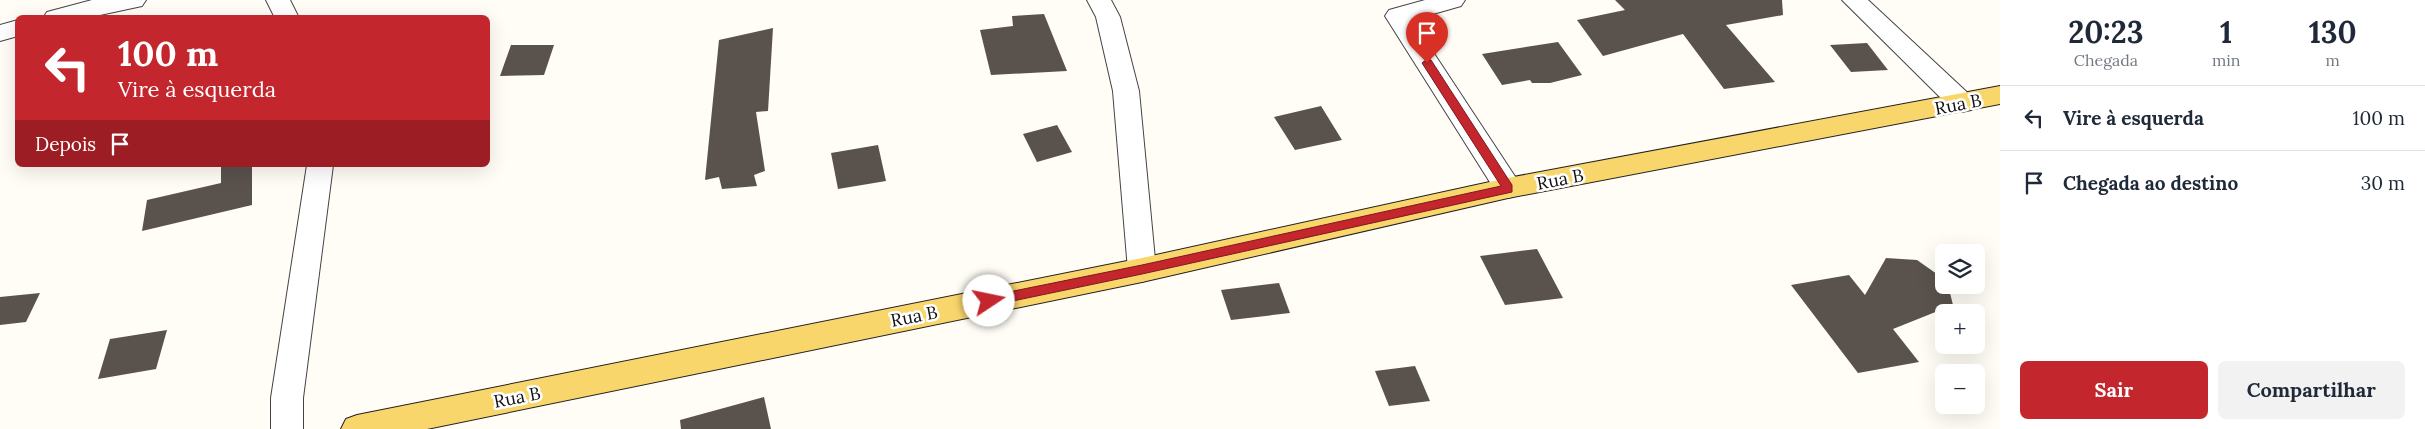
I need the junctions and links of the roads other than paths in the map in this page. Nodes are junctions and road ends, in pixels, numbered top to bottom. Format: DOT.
graph roads {
  1 [pos="134,0"];
  2 [pos="278,0"];
  3 [pos="1099,0"];
  4 [pos="1453,0"];
  5 [pos="1854,0"];
  6 [pos="66,15"];
  7 [pos="286,15"];
  8 [pos="15,29"];
  9 [pos="0,33"];
  10 [pos="2000,95"];
  11 [pos="1962,104"];
  12 [pos="320,167"];
  13 [pos="1508,188"];
  14 [pos="1142,270"];
  15 [pos="288,429"];
  16 [pos="357,429"];
  1 -- 6 [label="street"];
  2 -- 7 [label="street"];
  3 -- 14 [label="street"];
  4 -- 13 [label="street"];
  5 -- 11 [label="street"];
  8 -- 9 [label="street"];
  10 -- 11 [label="main road, Rua B"];
  11 -- 13 [label="main road, Rua B"];
  12 -- 15 [label="street"];
  13 -- 14 [label="main road, Rua B"];
  14 -- 16 [label="main road, Rua B"];
}
